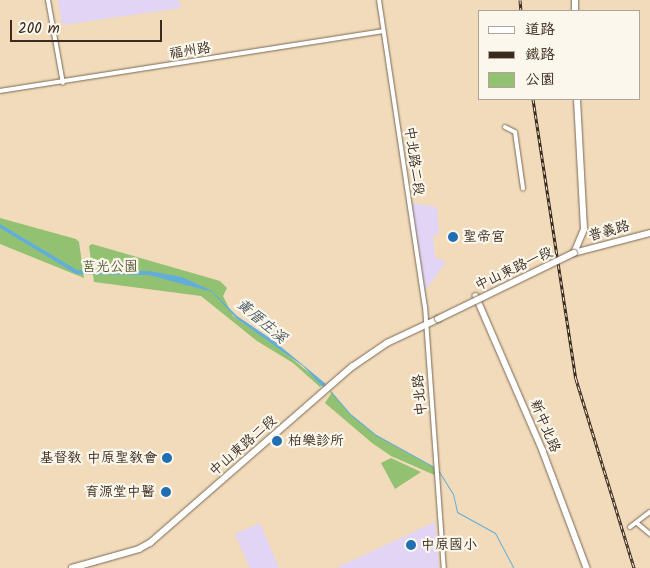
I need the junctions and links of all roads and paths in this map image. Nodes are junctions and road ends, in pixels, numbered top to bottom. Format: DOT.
graph roads {
  1 [pos="48,0"];
  2 [pos="379,0"];
  3 [pos="383,32"];
  4 [pos="63,83"];
  5 [pos="0,91"];
  6 [pos="577,100"];
  7 [pos="505,127"];
  8 [pos="523,188"];
  9 [pos="650,232"];
  10 [pos="574,253"];
  11 [pos="476,296"];
  12 [pos="425,325"];
  13 [pos="328,387"];
  14 [pos="650,512"];
  15 [pos="638,524"];
  16 [pos="630,527"];
  17 [pos="650,534"];
  18 [pos="72,568"];
  19 [pos="444,568"];
  20 [pos="587,568"];
  1 -- 4 [label="street"];
  2 -- 3 [label="street, 中北路二段"];
  3 -- 4 [label="street, 福州路"];
  3 -- 12 [label="street, 中北路二段"];
  4 -- 5 [label="street, 福州路"];
  6 -- 10 [label="main road, 中山東路一段"];
  7 -- 8 [label="street"];
  9 -- 10 [label="main road, 普義路"];
  10 -- 12 [label="main road, 中山東路一段, bridge"];
  11 -- 20 [label="main road, 新中北路"];
  12 -- 13 [label="main road, 中山東路一段"];
  12 -- 19 [label="street, 中北路"];
  13 -- 18 [label="main road, 中山東路二段"];
  14 -- 15 [label="street"];
  15 -- 16 [label="street"];
  15 -- 17 [label="street"];
}
